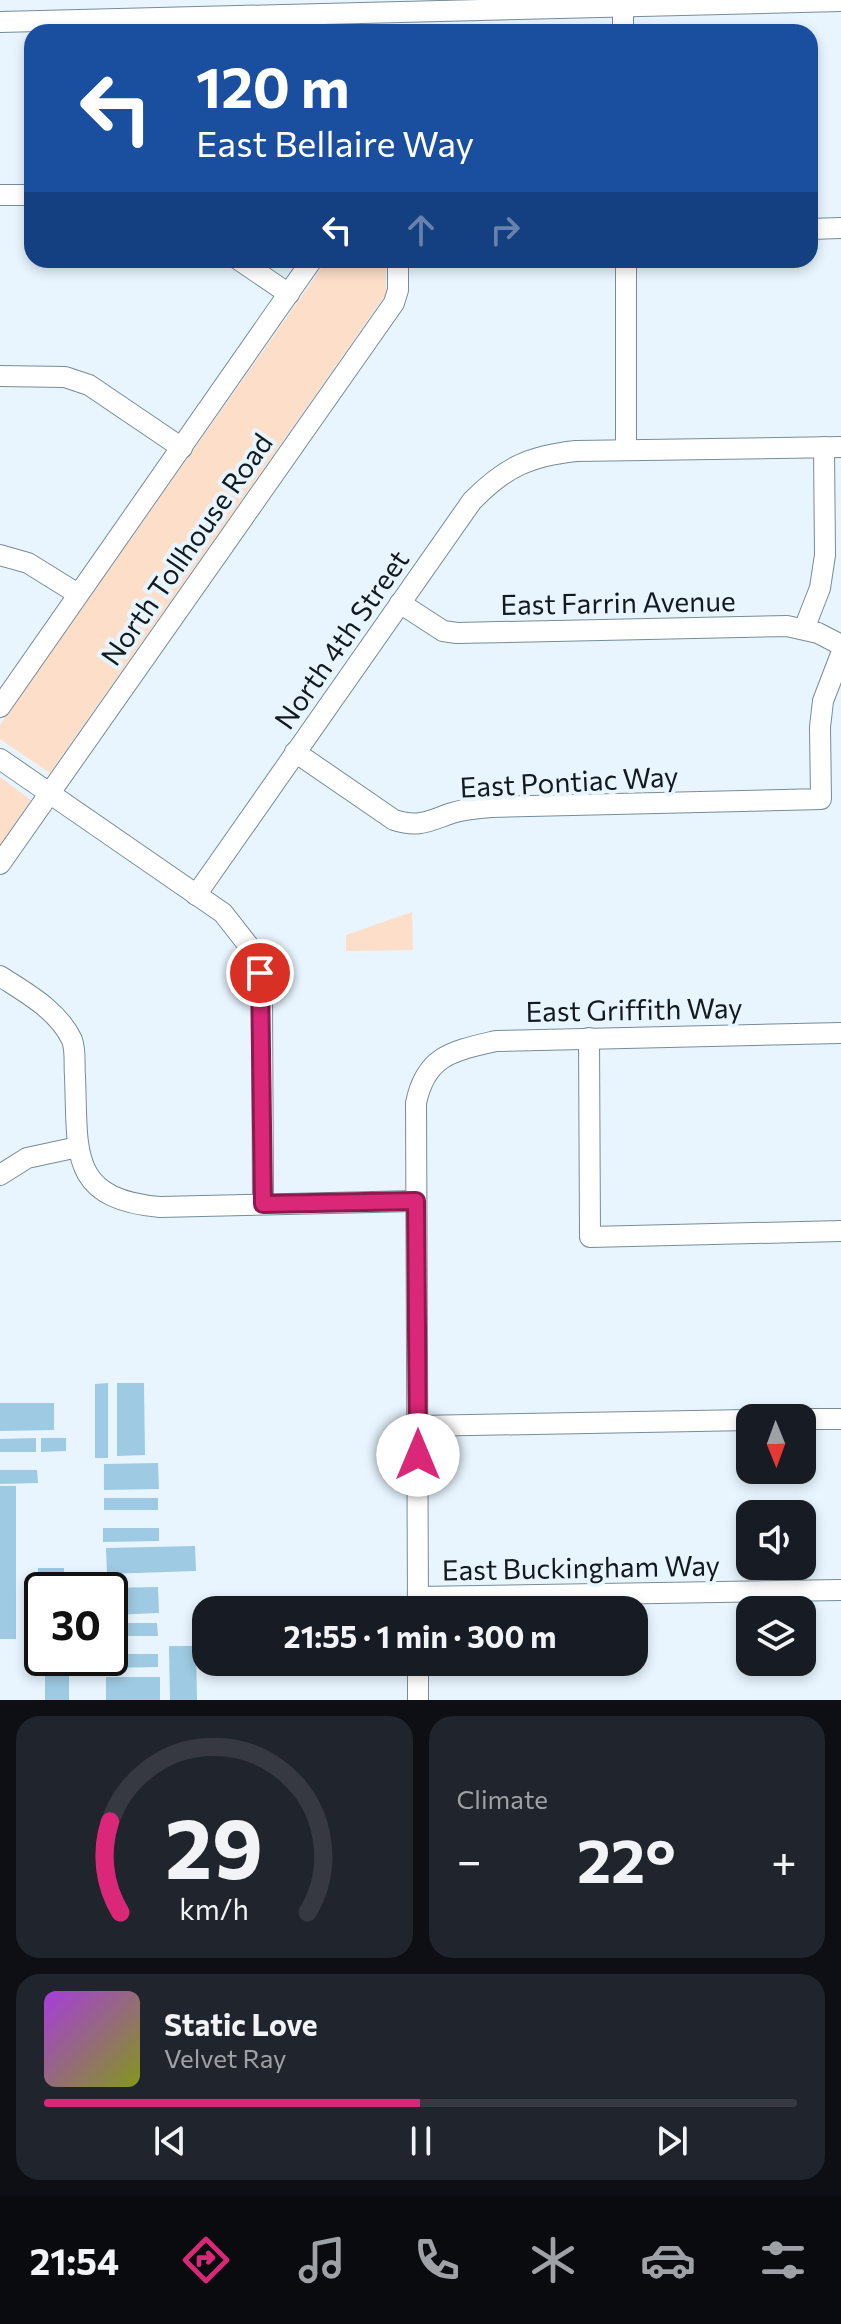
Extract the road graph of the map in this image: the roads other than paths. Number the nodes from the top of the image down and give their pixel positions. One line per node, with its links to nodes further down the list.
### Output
1 (841, 1): 2 (street)
2 (623, 5): 3 (street); 4 (street)
3 (0, 22)
4 (623, 24)
5 (0, 195): 6 (street)
6 (24, 195)
7 (841, 228): 8 (street)
8 (818, 229)
9 (251, 268): 13 (street)
10 (307, 268): 13 (street)
11 (398, 268): 27 (street, North Tollhouse Road)
12 (626, 268): 17 (street)
13 (289, 294): 16 (street)
14 (0, 376): 16 (street)
15 (833, 447): 17 (street, North 4th Street); 21 (street)
16 (182, 448): 19 (street)
17 (626, 450): 20 (street, North 4th Street)
18 (0, 555): 19 (street)
19 (78, 594): 24 (street)
20 (400, 603): 21 (street, East Farrin Avenue); 25 (street, North 4th Street)
21 (804, 629): 22 (street, East Farrin Avenue)
22 (841, 645)
23 (841, 654): 25 (street, East Pontiac Way)
24 (0, 707)
25 (295, 752): 29 (street, North 4th Street)
26 (0, 759): 27 (street)
27 (48, 793): 28 (street, North Tollhouse Road); 29 (street)
28 (0, 864)
29 (196, 895): 36 (street)
30 (0, 976): 33 (street)
31 (841, 1033): 32 (street, East Griffith Way)
32 (589, 1038): 35 (street, East Griffith Way); 37 (street)
33 (78, 1147): 34 (street); 36 (street)
34 (0, 1175)
35 (416, 1201): 36 (street); 41 (street)
36 (263, 1204)
37 (841, 1231)
38 (816, 1419): 39 (street)
39 (841, 1419)
40 (736, 1420): 41 (street)
41 (418, 1426): 43 (street)
42 (841, 1590): 44 (street, East Buckingham Way)
43 (418, 1596)
44 (648, 1596)
45 (418, 1676): 46 (street)
46 (418, 1700)

